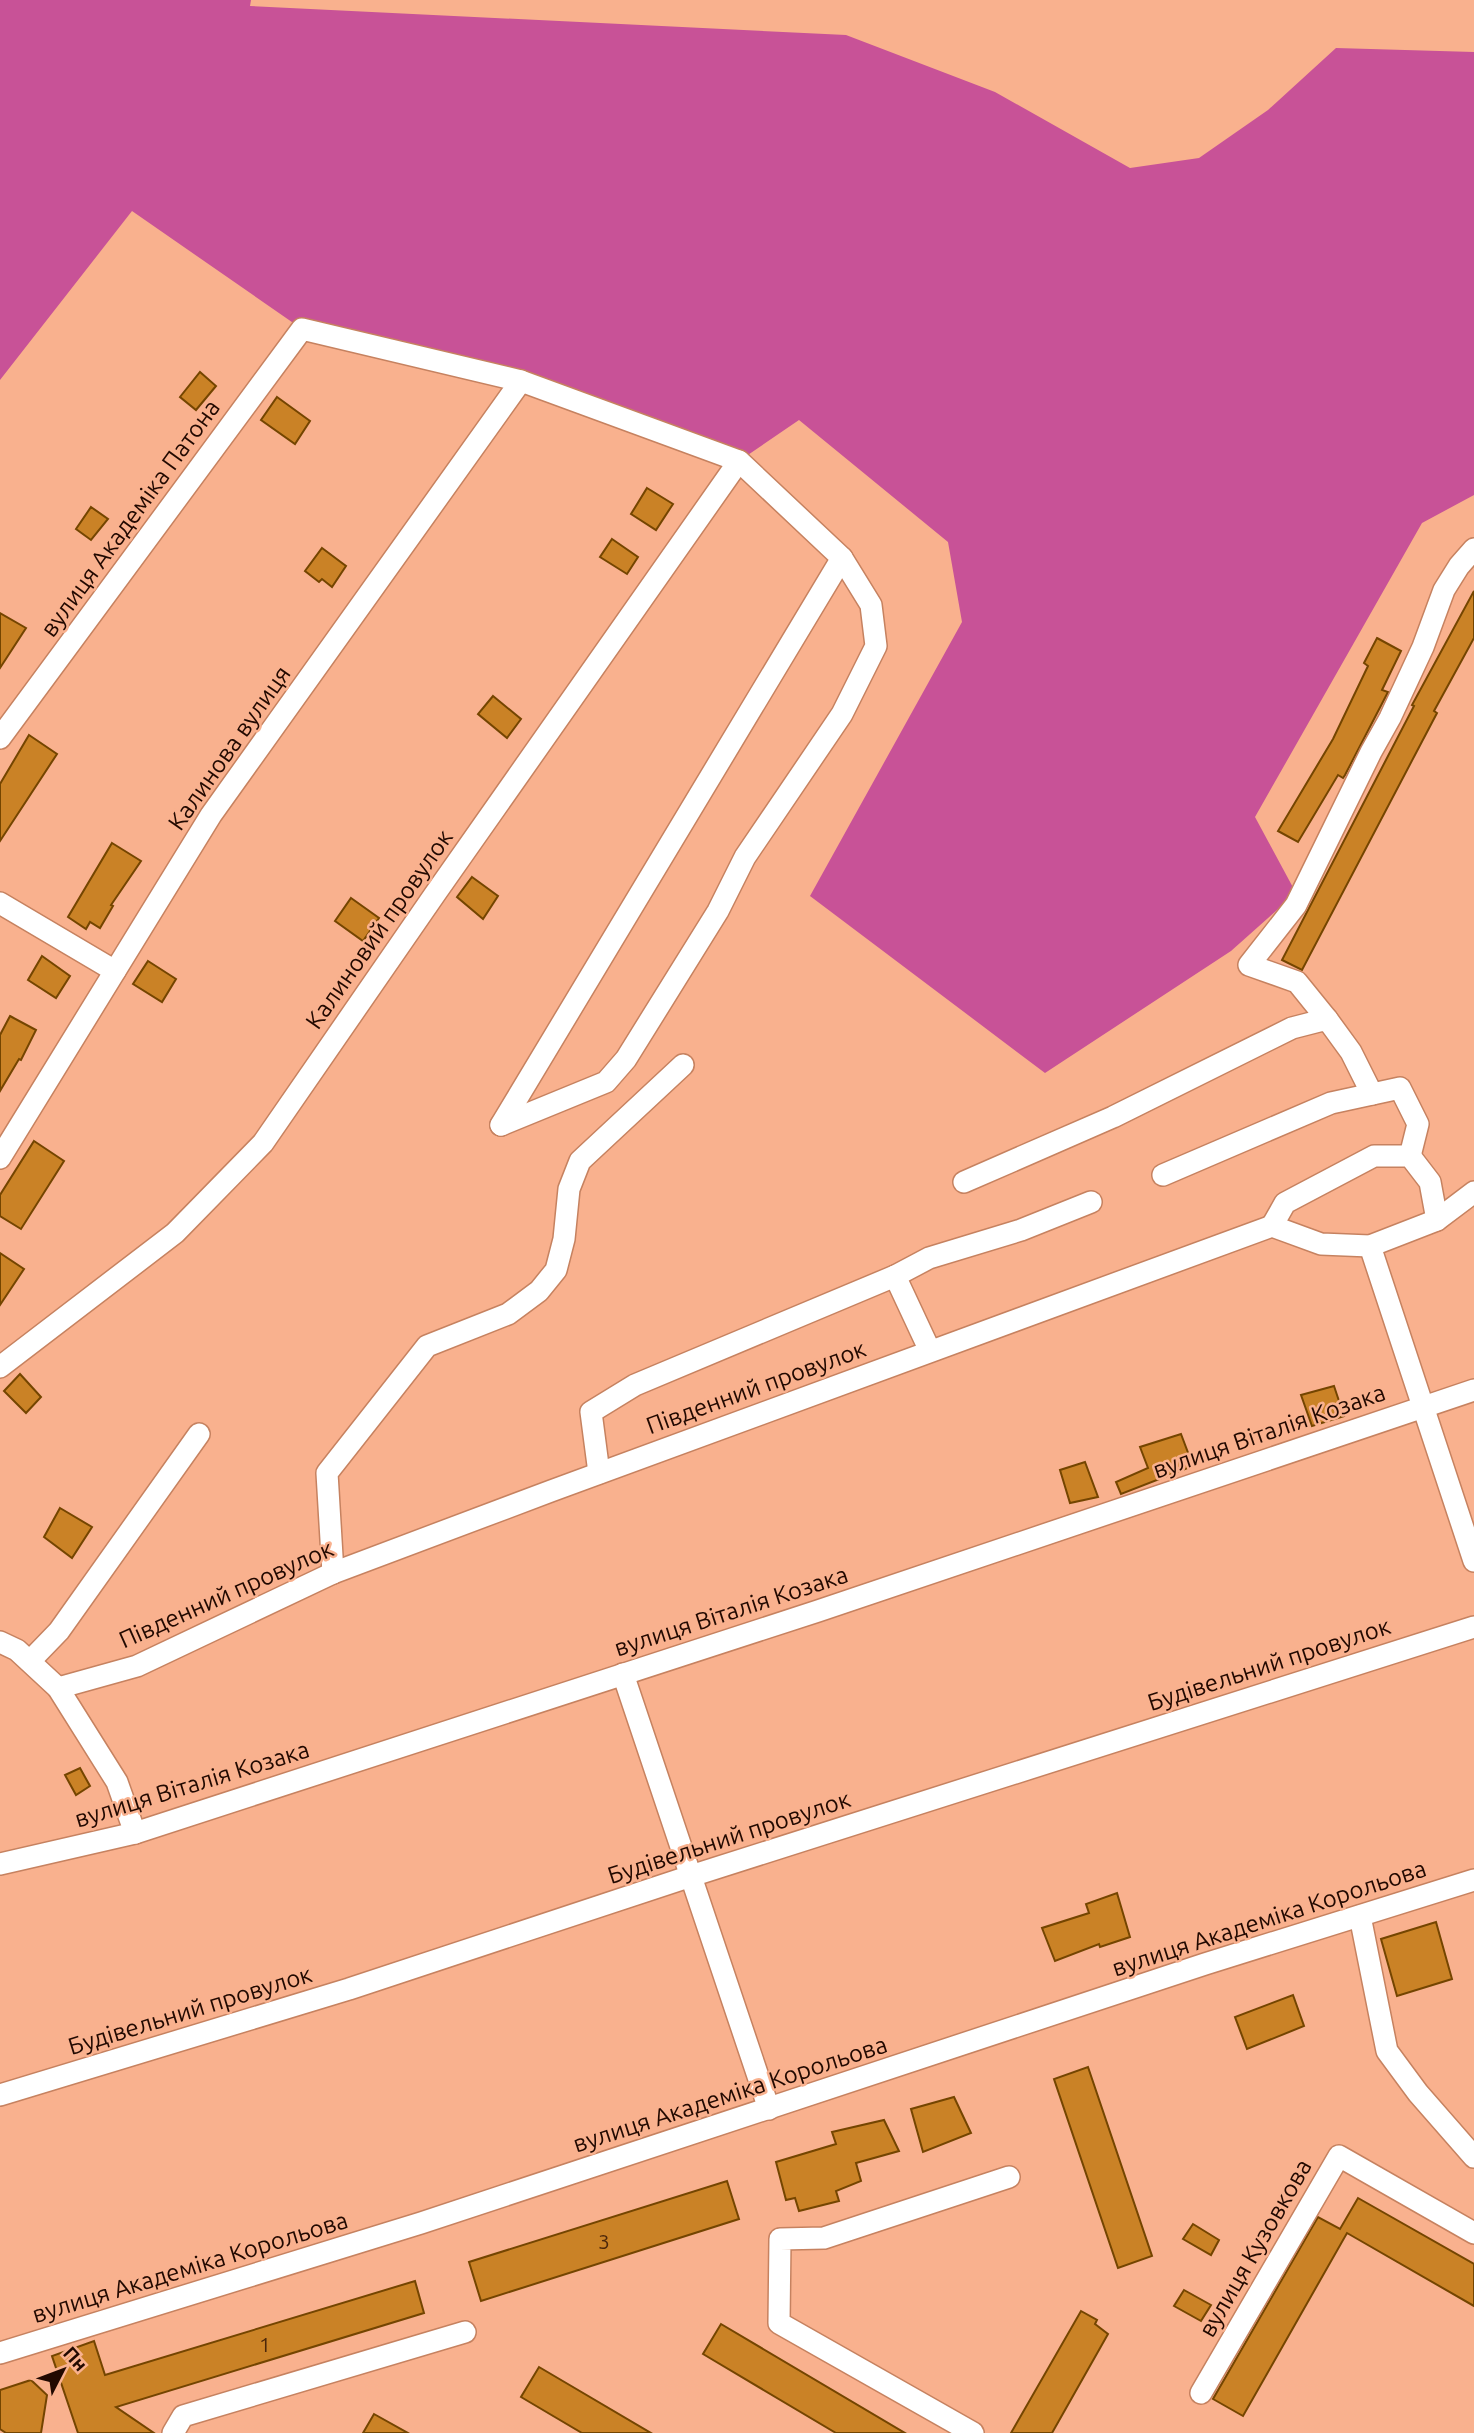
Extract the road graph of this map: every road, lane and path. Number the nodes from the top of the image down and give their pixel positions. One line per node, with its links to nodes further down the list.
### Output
1 (521, 381): 2 (street); 5 (street, вулиця Академіка Патона); 7 (street, Калинова вулиця)
2 (739, 461): 4 (street); 22 (street, Калиновий провулок)
3 (1474, 549): 8 (street)
4 (842, 558): 4 (street)
5 (0, 737)
6 (0, 903): 7 (street)
7 (115, 971): 12 (street, Калинова вулиця)
8 (1327, 1019): 10 (street); 14 (street)
9 (682, 1065): 28 (street)
10 (1372, 1094): 11 (street); 13 (street)
11 (1410, 1156): 17 (street); 18 (street)
12 (0, 1157)
13 (1163, 1175)
14 (964, 1182)
15 (1474, 1192): 17 (street)
16 (1091, 1202): 20 (street)
17 (1437, 1220): 19 (street)
18 (1272, 1226): 19 (street); 21 (street, Південний провулок)
19 (1370, 1246): 24 (street)
20 (895, 1276): 21 (street); 26 (street)
21 (930, 1351): 26 (street, Південний провулок)
22 (0, 1367)
23 (1474, 1390): 24 (street, вулиця Віталія Козака)
24 (1423, 1406): 27 (street); 32 (street, вулиця Віталія Козака)
25 (199, 1434): 31 (street)
26 (599, 1473): 28 (street, Південний провулок)
27 (1474, 1560)
28 (333, 1573): 33 (street, Південний провулок)
29 (1474, 1627): 36 (street, Будівельний провулок)
30 (0, 1642): 31 (street)
31 (30, 1661): 33 (street)
32 (623, 1674): 34 (street, вулиця Віталія Козака); 36 (street)
33 (58, 1688): 34 (street)
34 (135, 1833): 35 (street, вулиця Віталія Козака)
35 (0, 1864)
36 (691, 1876): 39 (street, Будівельний провулок); 40 (street)
37 (1474, 1880): 38 (street, вулиця Академіка Корольова)
38 (1360, 1916): 40 (street, вулиця Академіка Корольова); 41 (street)
39 (0, 2095)
40 (769, 2109): 45 (street, вулиця Академіка Корольова)
41 (1474, 2157)
42 (1009, 2176): 48 (street)
43 (1474, 2234): 46 (street, вулиця Кузовкова)
44 (465, 2332): 47 (street)
45 (0, 2353)
46 (1201, 2393)
47 (173, 2433)
48 (973, 2433)

